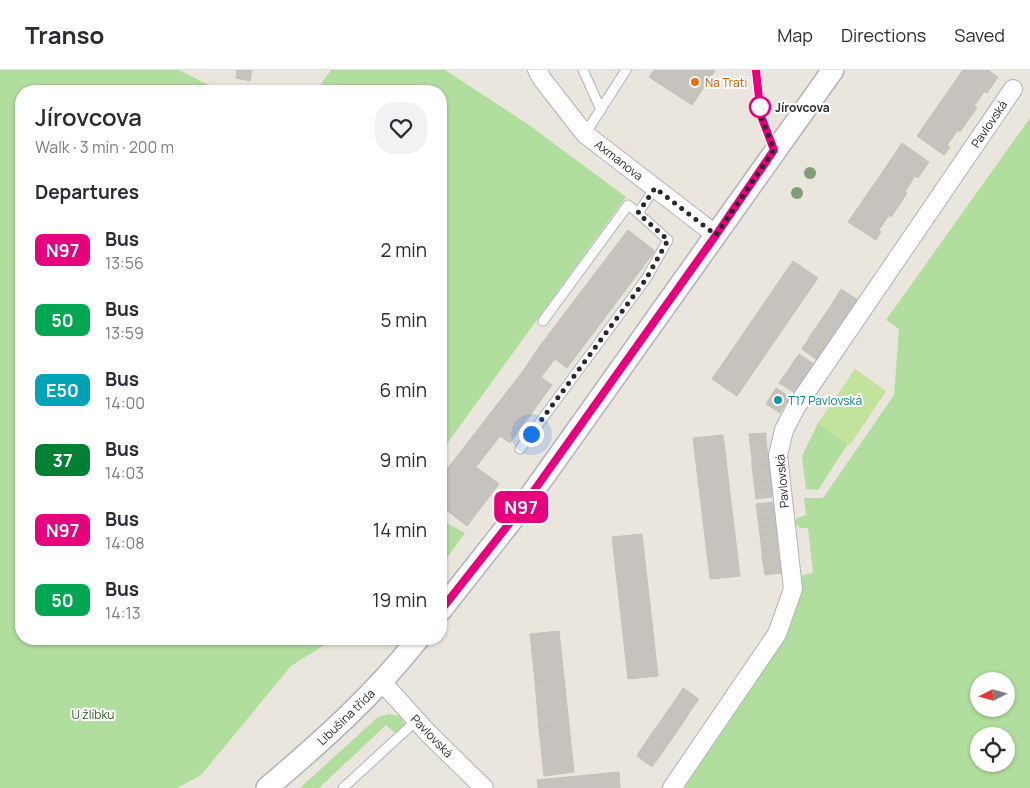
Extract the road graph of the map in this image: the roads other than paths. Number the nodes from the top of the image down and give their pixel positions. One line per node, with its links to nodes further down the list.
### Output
1 (537, 70): 8 (street, Axmanova)
2 (583, 70): 7 (lane)
3 (626, 70): 7 (lane)
4 (756, 70): 9 (lane)
5 (833, 70): 9 (street)
6 (1013, 89): 22 (street, Pavlovská)
7 (601, 110): 8 (lane)
8 (585, 134): 10 (street, Axmanova)
9 (774, 150): 12 (street)
10 (655, 188): 11 (lane); 12 (street, Axmanova)
11 (638, 213): 13 (lane); 14 (lane)
12 (716, 235): 15 (street)
13 (543, 321)
14 (520, 449)
15 (447, 602)
16 (413, 645): 17 (street, Libušina třída)
17 (382, 682): 18 (street, Pavlovská); 19 (street, Libušina třída)
18 (416, 720): 20 (lane); 21 (street, Pavlovská)
19 (267, 788)
20 (343, 788)
21 (484, 788)
22 (672, 788)

